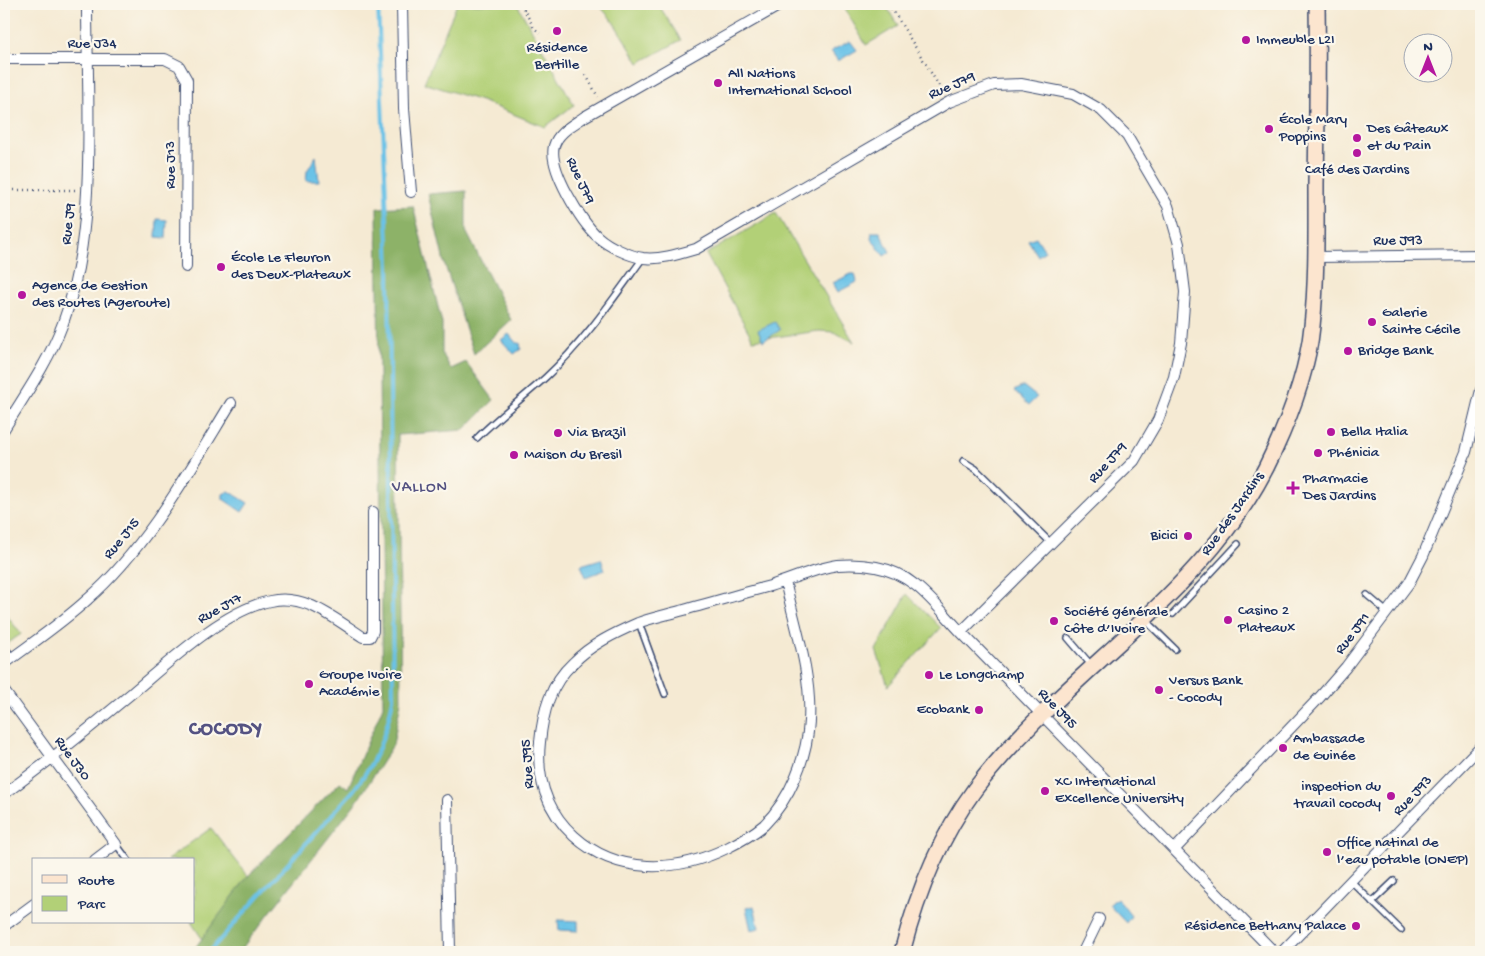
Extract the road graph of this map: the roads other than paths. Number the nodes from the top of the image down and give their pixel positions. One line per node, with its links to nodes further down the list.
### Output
1 (87, 4): 6 (street, Rue J9)
2 (402, 4): 8 (street)
3 (782, 4): 11 (street, Rue J79)
4 (1318, 4): 10 (main road, Rue des Jardins)
5 (4, 59): 6 (street, Rue J34)
6 (87, 59): 7 (street, Rue J34); 15 (street, Rue J9)
7 (179, 66): 12 (street, Rue J13)
8 (411, 192)
9 (1481, 255): 10 (street, Rue J93)
10 (1316, 257): 25 (main road, Rue des Jardins)
11 (643, 258): 16 (lane); 19 (street, Rue J79)
12 (186, 267)
13 (1481, 390): 23 (street, Rue J91)
14 (231, 403): 31 (street, Rue J15)
15 (4, 429)
16 (477, 438)
17 (963, 461): 19 (lane)
18 (374, 512): 37 (street, Rue J17)
19 (1050, 543): 27 (street, Rue J79)
20 (1238, 544): 24 (lane)
21 (785, 581): 26 (street, Rue J95); 26 (street, Rue J95); 27 (street, Rue J95)
22 (1367, 595): 23 (lane)
23 (1388, 612): 41 (street, Rue J91)
24 (1172, 614)
25 (1144, 619): 30 (lane); 32 (main road, Rue des Jardins)
26 (639, 623): 34 (lane)
27 (961, 632): 35 (street, Rue J95)
28 (1068, 638): 32 (lane)
29 (4, 646): 31 (lane)
30 (1175, 649)
31 (8, 661)
32 (1093, 668): 35 (main road, Rue des Jardins)
33 (4, 691): 37 (street, Rue J30)
34 (665, 694)
35 (1042, 715): 41 (street, Rue J95); 52 (main road, Rue des Jardins)
36 (1481, 746): 45 (street, Rue J93)
37 (53, 758): 38 (street, Rue J17); 40 (street, Rue J30)
38 (4, 794)
39 (447, 800): 51 (street)
40 (116, 844): 42 (street); 43 (lane)
41 (1174, 850): 54 (street, Rue J95)
42 (98, 858)
43 (126, 858)
44 (1394, 881): 46 (lane)
45 (1352, 882): 46 (lane); 55 (street, Rue J93)
46 (1372, 902): 50 (lane)
47 (32, 905): 49 (street)
48 (1099, 919): 53 (street)
49 (4, 926)
50 (1401, 930)
51 (450, 952)
52 (902, 952)
53 (1082, 952)
54 (1274, 952)
55 (1282, 952)

